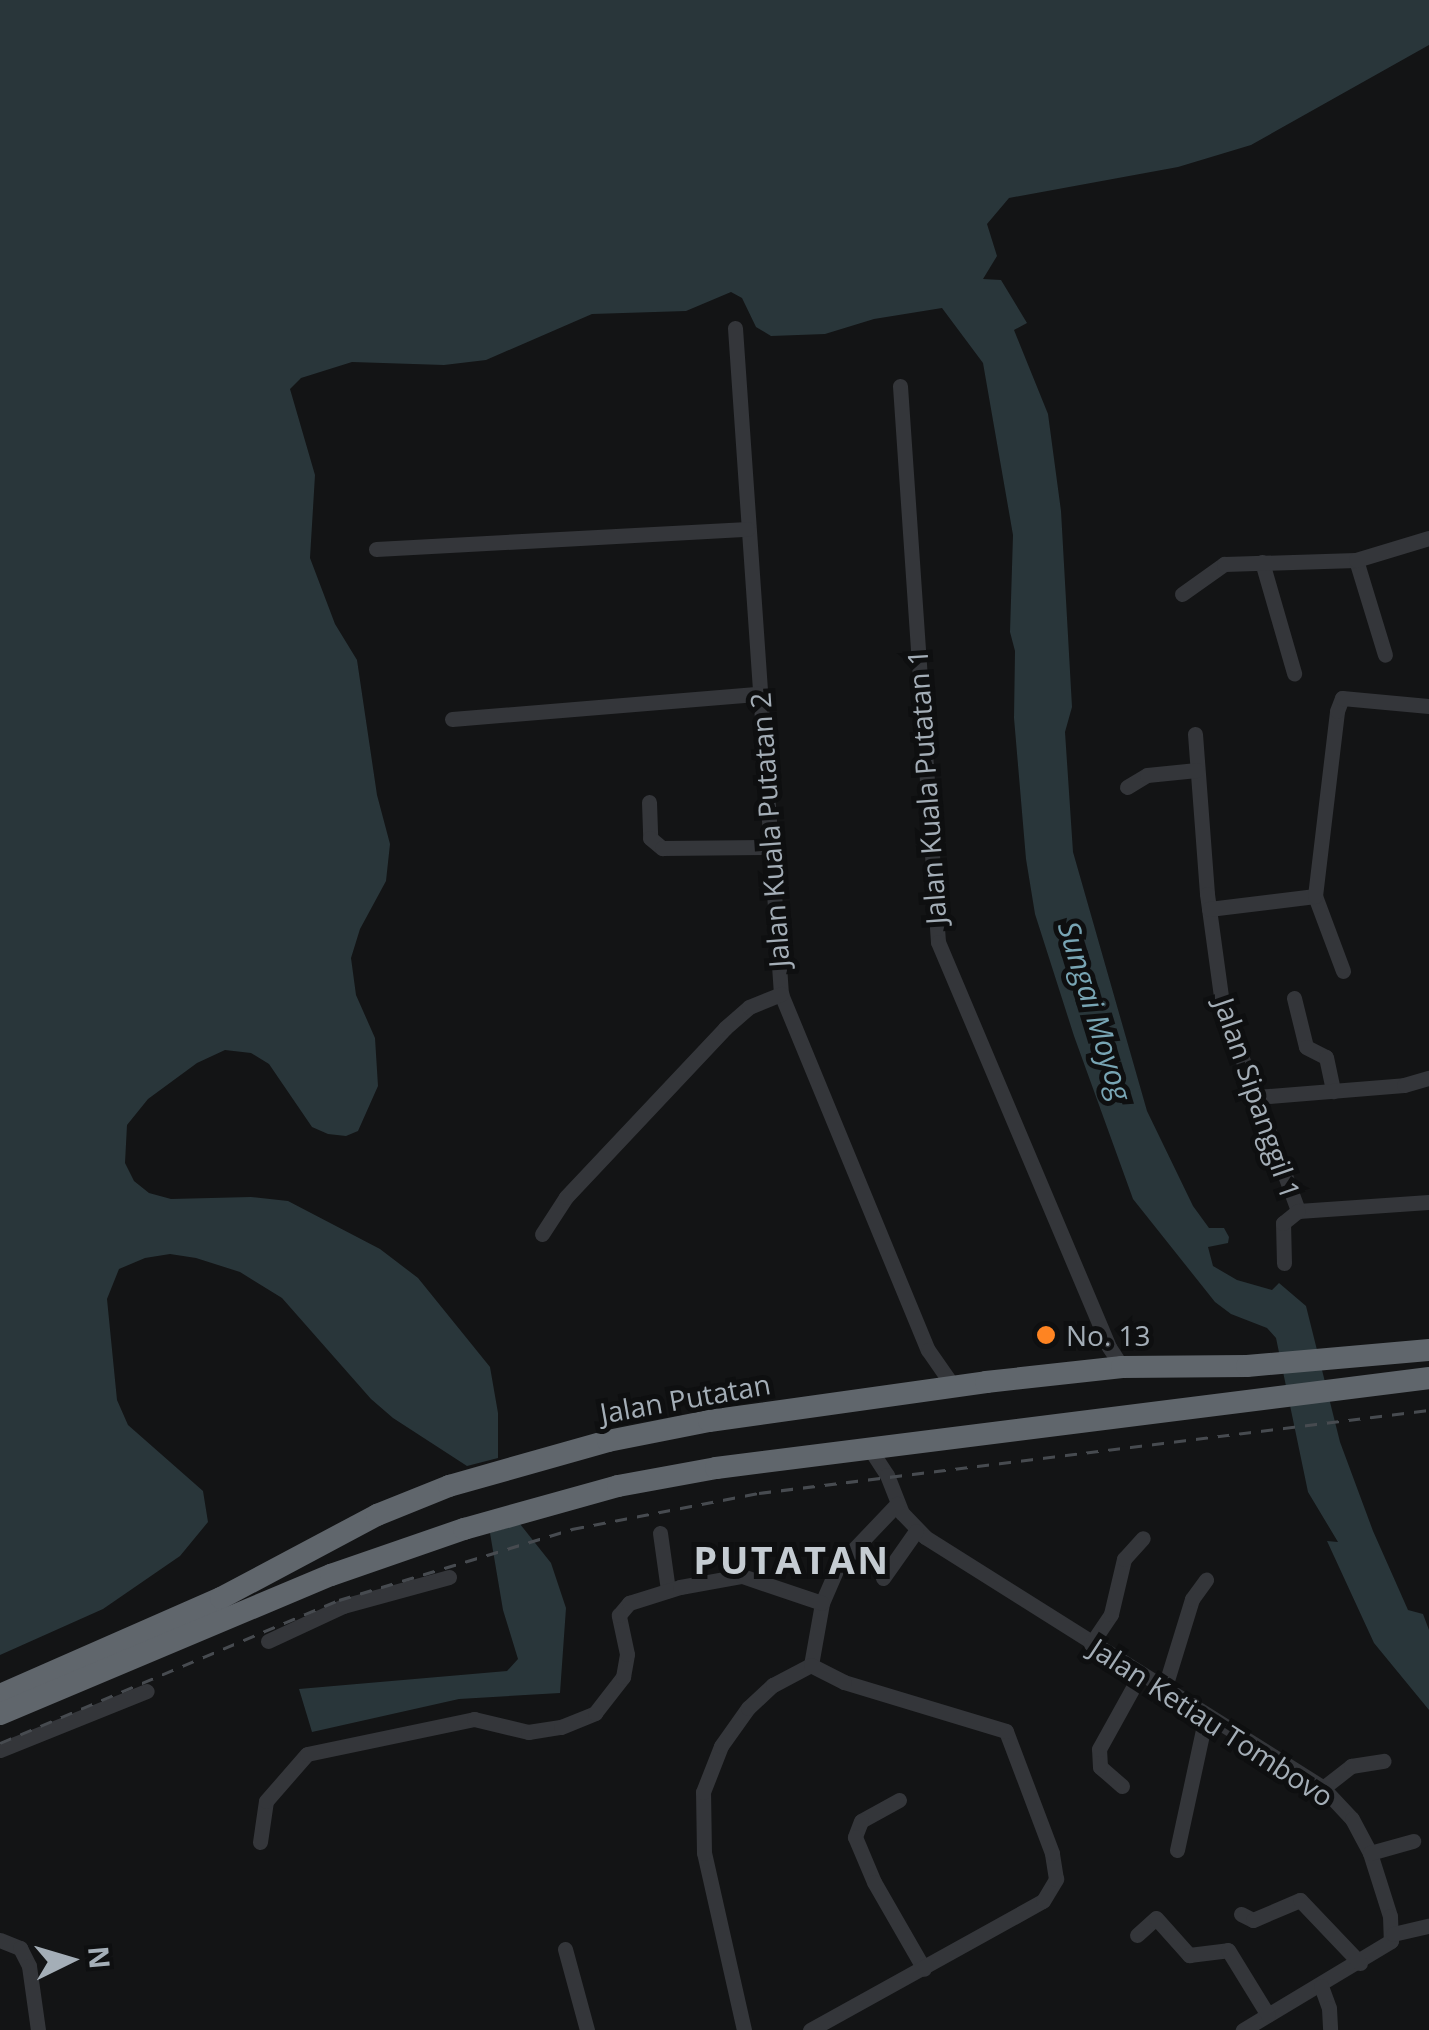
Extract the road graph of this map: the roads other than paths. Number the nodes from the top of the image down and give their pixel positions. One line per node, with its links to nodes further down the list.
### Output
1 (736, 328): 3 (street, Jalan Kuala Putatan 2)
2 (900, 386): 31 (street, Jalan Kuala Putatan 1)
3 (747, 529): 5 (street); 11 (street, Jalan Kuala Putatan 2)
4 (1429, 538): 6 (street)
5 (376, 549)
6 (1356, 560): 7 (street); 9 (street)
7 (1262, 562): 8 (street); 10 (street)
8 (1182, 594)
9 (1385, 655)
10 (1294, 673)
11 (760, 694): 13 (street); 18 (street, Jalan Kuala Putatan 2)
12 (1429, 706): 19 (street)
13 (452, 718)
14 (1195, 734): 15 (street, Jalan Sipanggil 1)
15 (1197, 770): 16 (street); 20 (street, Jalan Sipanggil 1)
16 (1126, 788)
17 (649, 802): 18 (street)
18 (771, 847): 22 (street, Jalan Kuala Putatan 2)
19 (1315, 896): 20 (street); 21 (street)
20 (1209, 909): 26 (street, Jalan Sipanggil 1)
21 (1343, 971)
22 (781, 994): 29 (street); 33 (street, Jalan Kuala Putatan 2)
23 (1294, 998): 25 (street)
24 (1429, 1078): 25 (street)
25 (1333, 1091): 26 (street)
26 (1256, 1097): 28 (street, Jalan Sipanggil 1)
27 (1429, 1202): 28 (street, Jalan Sipanggil 1)
28 (1298, 1211): 30 (street)
29 (542, 1234)
30 (1284, 1262)
31 (1104, 1334): 34 (street, Jalan Kuala Putatan 1); 35 (street)
32 (1429, 1350): 34 (highway, Jalan Putatan)
33 (930, 1355): 37 (street, Jalan Kuala Putatan 2); 38 (street)
34 (1122, 1367): 35 (highway, Jalan Putatan)
35 (1098, 1370): 37 (highway, Jalan Putatan)
36 (1429, 1378): 39 (highway)
37 (953, 1386): 38 (highway, Jalan Putatan)
38 (925, 1390): 52 (highway, Jalan Putatan)
39 (898, 1445): 40 (highway); 41 (street)
40 (870, 1449): 41 (street, Jalan Ketiau Tombovo); 53 (highway)
41 (887, 1475): 42 (street, Jalan Ketiau Tombovo)
42 (897, 1504): 43 (street, Jalan Ketiau Tombovo); 45 (street)
43 (912, 1526): 45 (street); 48 (street); 55 (street, Jalan Ketiau Tombovo)
44 (660, 1533): 50 (street)
45 (866, 1538): 51 (street)
46 (1142, 1538): 55 (street)
47 (449, 1577): 54 (street)
48 (883, 1578)
49 (1206, 1580): 58 (street)
50 (668, 1590): 51 (street); 69 (street)
51 (822, 1604): 56 (street)
52 (140, 1631): 53 (highway); 60 (highway, Jalan Putatan)
53 (166, 1641): 61 (highway)
54 (268, 1641)
55 (1091, 1644): 57 (street, Jalan Ketiau Tombovo)
56 (811, 1665): 79 (street); 84 (street)
57 (1140, 1675): 58 (street, Jalan Ketiau Tombovo); 65 (street)
58 (1164, 1690): 62 (street, Jalan Ketiau Tombovo)
59 (147, 1691): 63 (street)
60 (0, 1695)
61 (0, 1714)
62 (1206, 1716): 66 (street, Jalan Ketiau Tombovo); 70 (street)
63 (0, 1750)
64 (1384, 1761): 66 (street)
65 (1122, 1786)
66 (1323, 1788): 71 (street, Jalan Ketiau Tombovo)
67 (899, 1800): 79 (street)
68 (1414, 1840): 71 (street)
69 (260, 1842)
70 (1178, 1850)
71 (1370, 1853): 74 (street, Jalan Ketiau Tombovo)
72 (1241, 1914): 78 (street)
73 (1429, 1926): 74 (street)
74 (1393, 1934): 78 (street)
75 (1137, 1935): 81 (street)
76 (0, 1940): 82 (street)
77 (565, 1949): 83 (street)
78 (1360, 1963): 80 (street)
79 (924, 1969): 85 (street)
80 (1321, 1986): 81 (street); 87 (street)
81 (1268, 2016): 86 (street)
82 (38, 2030)
83 (587, 2030)
84 (744, 2030)
85 (810, 2030)
86 (1243, 2030)
87 (1330, 2030)

